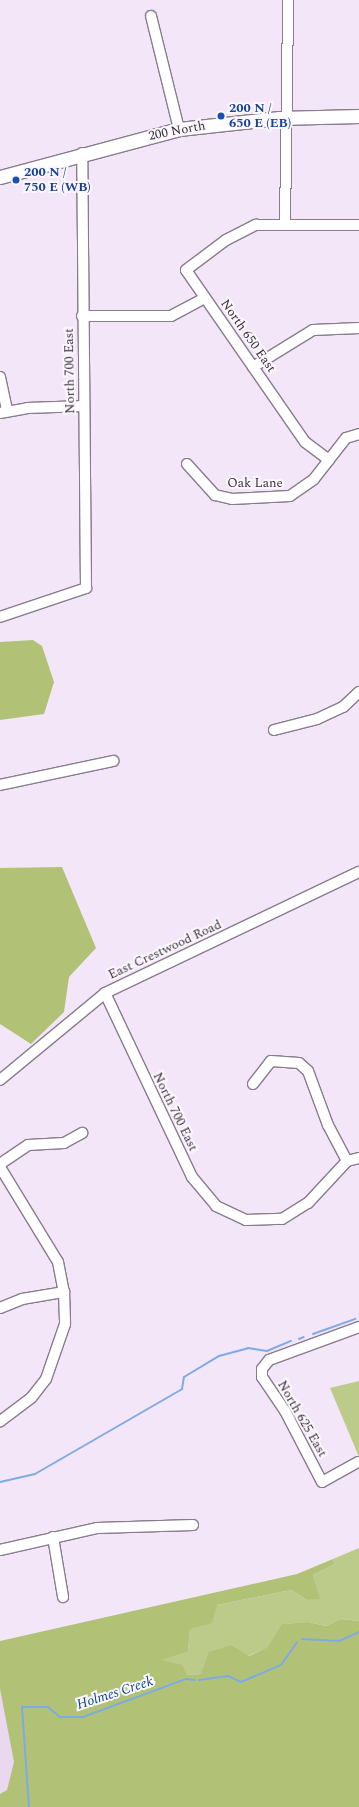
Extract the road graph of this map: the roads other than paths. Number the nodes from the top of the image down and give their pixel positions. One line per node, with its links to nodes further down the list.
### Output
1 (288, 0): 4 (street)
2 (151, 16): 5 (street)
3 (359, 116): 4 (main road, 200 North)
4 (288, 118): 5 (main road, 200 North); 8 (street)
5 (179, 129): 6 (main road, 200 North)
6 (82, 153): 7 (main road, 200 North); 11 (street, North 700 East)
7 (0, 177)
8 (286, 225): 9 (street); 10 (street)
9 (359, 225)
10 (205, 298): 11 (street, North 650 East); 13 (street, North 650 East)
11 (87, 316): 15 (street, North 700 East)
12 (359, 328): 13 (street)
13 (253, 366): 18 (street, North 650 East)
14 (0, 377): 16 (street)
15 (84, 406): 16 (street); 20 (street, North 700 East)
16 (3, 412)
17 (359, 434): 18 (street, Oak Lane)
18 (329, 460): 19 (street, Oak Lane)
19 (187, 464)
20 (0, 617)
21 (359, 692): 22 (street)
22 (274, 730)
23 (113, 761): 24 (street)
24 (0, 785)
25 (359, 872): 26 (street, East Crestwood Road)
26 (105, 993): 27 (street, East Crestwood Road); 31 (street, North 700 East)
27 (0, 1080)
28 (253, 1084): 31 (street)
29 (82, 1133): 32 (street)
30 (359, 1158): 31 (street)
31 (347, 1161)
32 (0, 1164)
33 (0, 1167): 34 (street)
34 (64, 1292): 35 (street); 37 (street)
35 (0, 1308)
36 (359, 1328): 38 (street, North 625 East)
37 (0, 1421)
38 (358, 1462)
39 (193, 1525): 40 (street)
40 (53, 1537): 41 (street); 42 (street)
41 (0, 1550)
42 (63, 1597)

